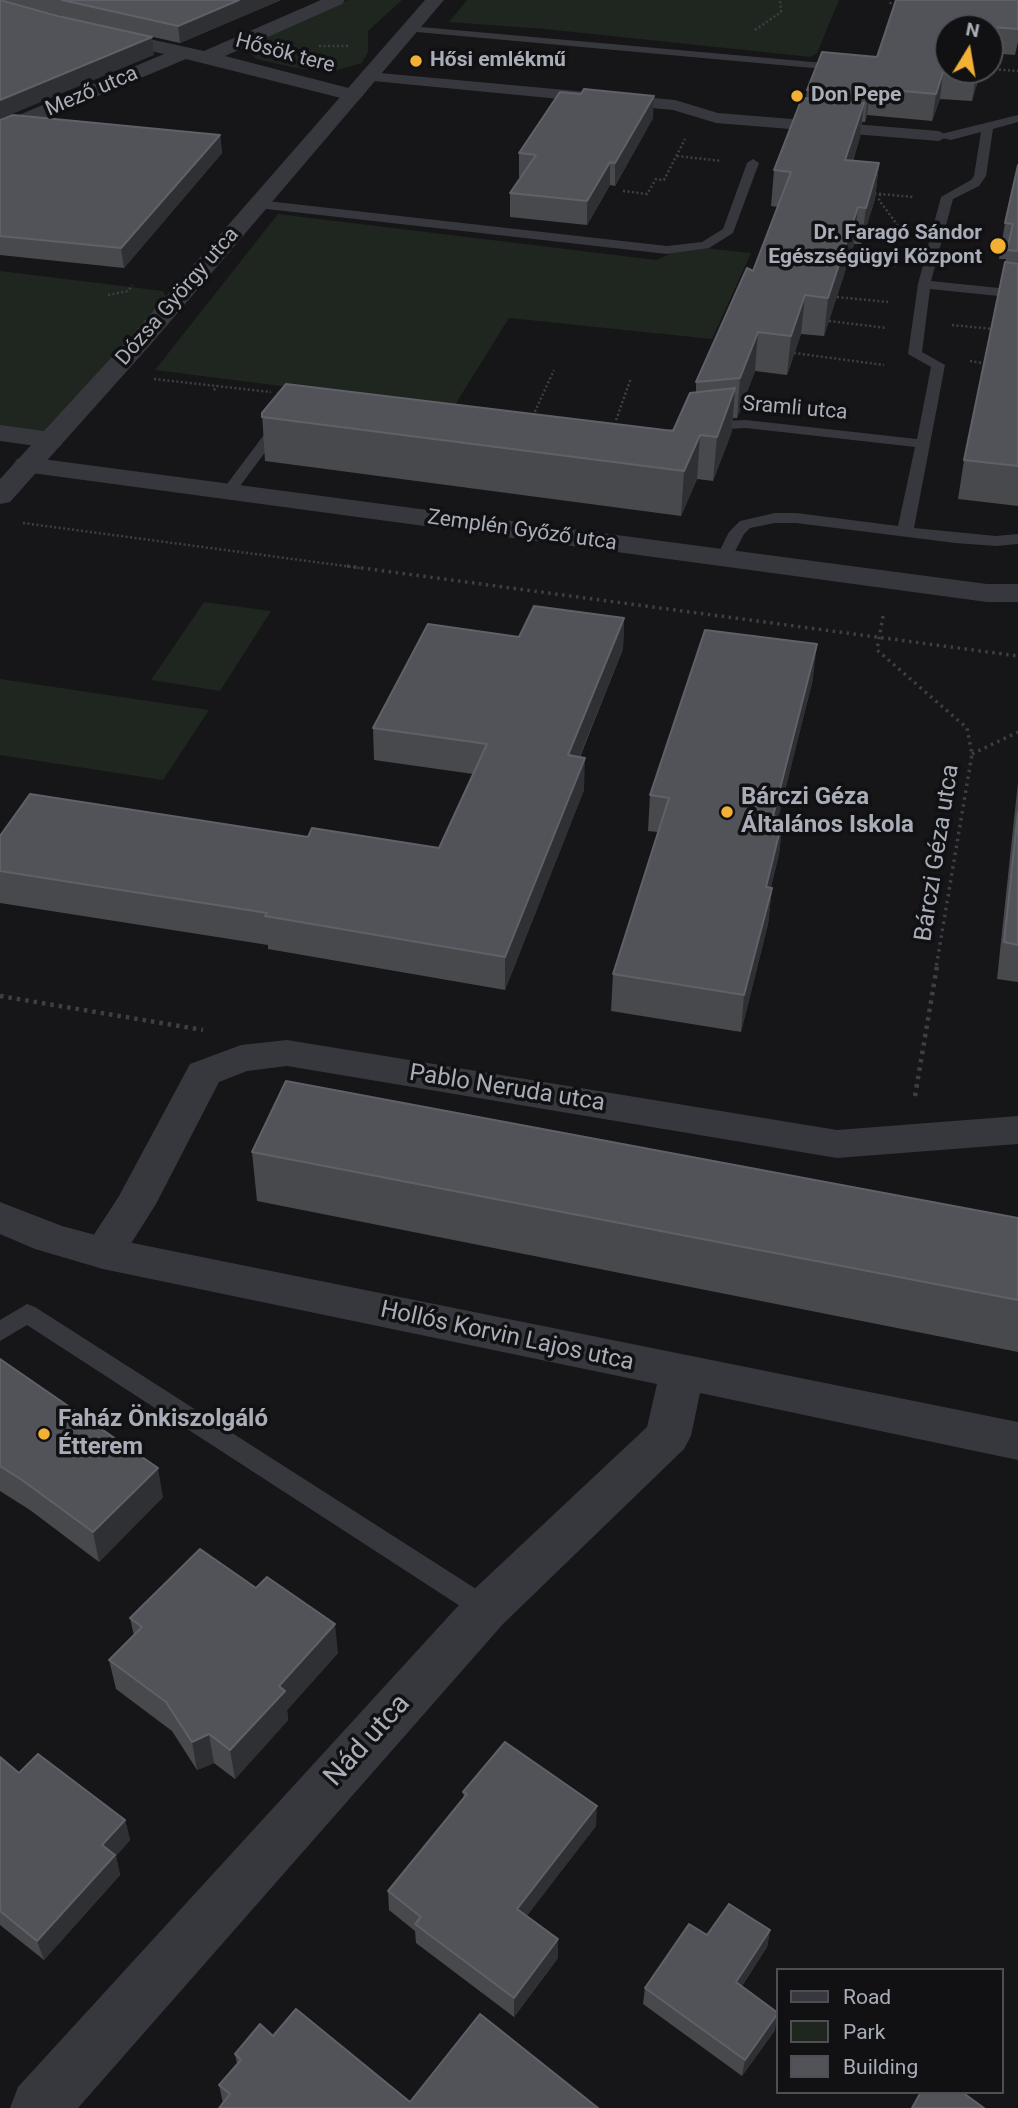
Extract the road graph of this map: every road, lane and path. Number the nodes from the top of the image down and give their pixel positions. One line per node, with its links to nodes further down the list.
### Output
1 (336, 0): 8 (street)
2 (435, 0): 6 (street, Dózsa György utca)
3 (892, 0): 4 (path)
4 (890, 4)
5 (0, 7): 7 (street, Hősök tere)
6 (410, 29): 9 (lane); 10 (street, Dózsa György utca)
7 (183, 53): 8 (street, Hősök tere); 15 (street, Mező utca)
8 (206, 57): 11 (street, Hősök tere)
9 (854, 57)
10 (369, 77): 11 (street, Dózsa György utca); 12 (street)
11 (353, 95): 22 (street, Dózsa György utca)
12 (703, 114): 16 (street); 17 (path)
13 (1018, 118): 14 (lane)
14 (988, 126): 16 (lane); 21 (lane)
15 (0, 131)
16 (939, 136)
17 (677, 156): 18 (path); 19 (path)
18 (753, 163): 22 (lane)
19 (623, 191)
20 (869, 193): 21 (path)
21 (946, 200): 24 (lane)
22 (258, 204): 43 (street, Dózsa György utca)
23 (833, 259): 24 (path)
24 (928, 269): 25 (lane)
25 (924, 284): 27 (lane); 30 (lane)
26 (132, 285): 28 (path)
27 (1018, 294)
28 (108, 295)
29 (837, 297): 30 (path)
30 (921, 306): 32 (lane)
31 (829, 321): 32 (path)
32 (918, 326): 33 (path); 36 (lane)
33 (993, 329)
34 (794, 354): 36 (path)
35 (554, 370): 40 (path)
36 (937, 371): 44 (lane)
37 (631, 378): 42 (path)
38 (152, 379): 39 (path)
39 (299, 398): 46 (lane)
40 (528, 426)
41 (0, 433): 43 (street)
42 (610, 436): 44 (lane, Sramli utca)
43 (51, 440): 45 (street, Dózsa György utca)
44 (923, 444): 49 (lane)
45 (27, 465): 46 (street, Zemplén Győző utca); 47 (street, Dózsa György utca)
46 (229, 491): 51 (street, Zemplén Győző utca)
47 (0, 496)
48 (23, 523): 54 (path)
49 (905, 532): 50 (lane); 51 (lane)
50 (1018, 539)
51 (724, 558): 52 (street, Zemplén Győző utca)
52 (889, 580): 53 (street, Zemplén Győző utca); 54 (path)
53 (1018, 593)
54 (880, 637): 55 (path); 57 (path, Bárczi Géza utca)
55 (1018, 656)
56 (1018, 732): 57 (path)
57 (972, 754): 61 (path, Bárczi Géza utca)
58 (0, 996): 59 (path)
59 (241, 1058): 61 (street, Pablo Neruda utca); 63 (street, Pablo Neruda utca)
60 (1018, 1130): 61 (street, Pablo Neruda utca)
61 (909, 1139)
62 (0, 1217): 63 (street, Hollós Korvin Lajos utca)
63 (103, 1253): 65 (street, Hollós Korvin Lajos utca)
64 (0, 1332): 67 (lane)
65 (682, 1373): 66 (street, Hollós Korvin Lajos utca); 67 (street, Nád utca)
66 (1018, 1441)
67 (485, 1609): 68 (street, Nád utca)
68 (39, 2108)

